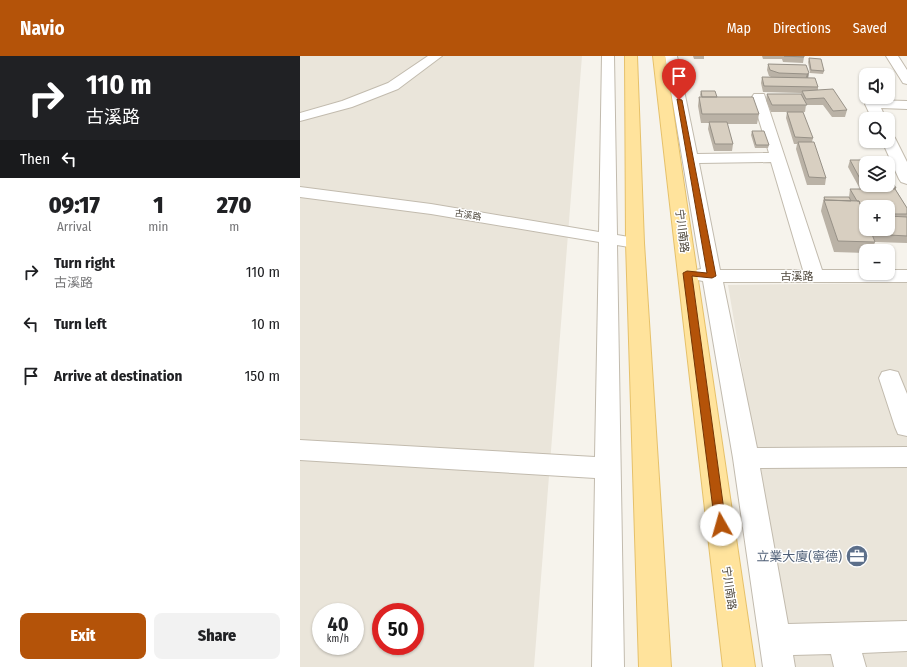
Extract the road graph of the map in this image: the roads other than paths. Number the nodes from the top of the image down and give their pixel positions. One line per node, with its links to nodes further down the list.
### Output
1 (436, 56): 11 (street)
2 (608, 56): 17 (street)
3 (631, 56): 18 (main road)
4 (659, 56): 19 (main road, 宁川南路)
5 (671, 56): 14 (street)
6 (892, 56): 7 (street)
7 (907, 80)
8 (759, 97): 13 (street)
9 (907, 105): 10 (street)
10 (876, 112)
11 (300, 118)
12 (893, 148): 15 (street)
13 (777, 156): 14 (street); 21 (street)
14 (690, 159): 20 (street)
15 (907, 179)
16 (300, 192): 17 (street, 古溪路)
17 (608, 238): 18 (street, 古溪路); 28 (street)
18 (635, 243): 33 (main road)
19 (687, 273): 20 (street, 古溪路); 34 (main road, 宁川南路)
20 (712, 276): 21 (street, 古溪路); 27 (street)
21 (814, 276): 22 (street, 古溪路)
22 (907, 276)
23 (890, 378): 24 (street)
24 (907, 427)
25 (300, 450): 28 (street)
26 (907, 457): 27 (street)
27 (746, 458): 31 (street)
28 (608, 468): 32 (street)
29 (907, 636): 30 (street)
30 (846, 652): 31 (street)
31 (777, 653)
32 (608, 667)
33 (655, 667)
34 (739, 667)

